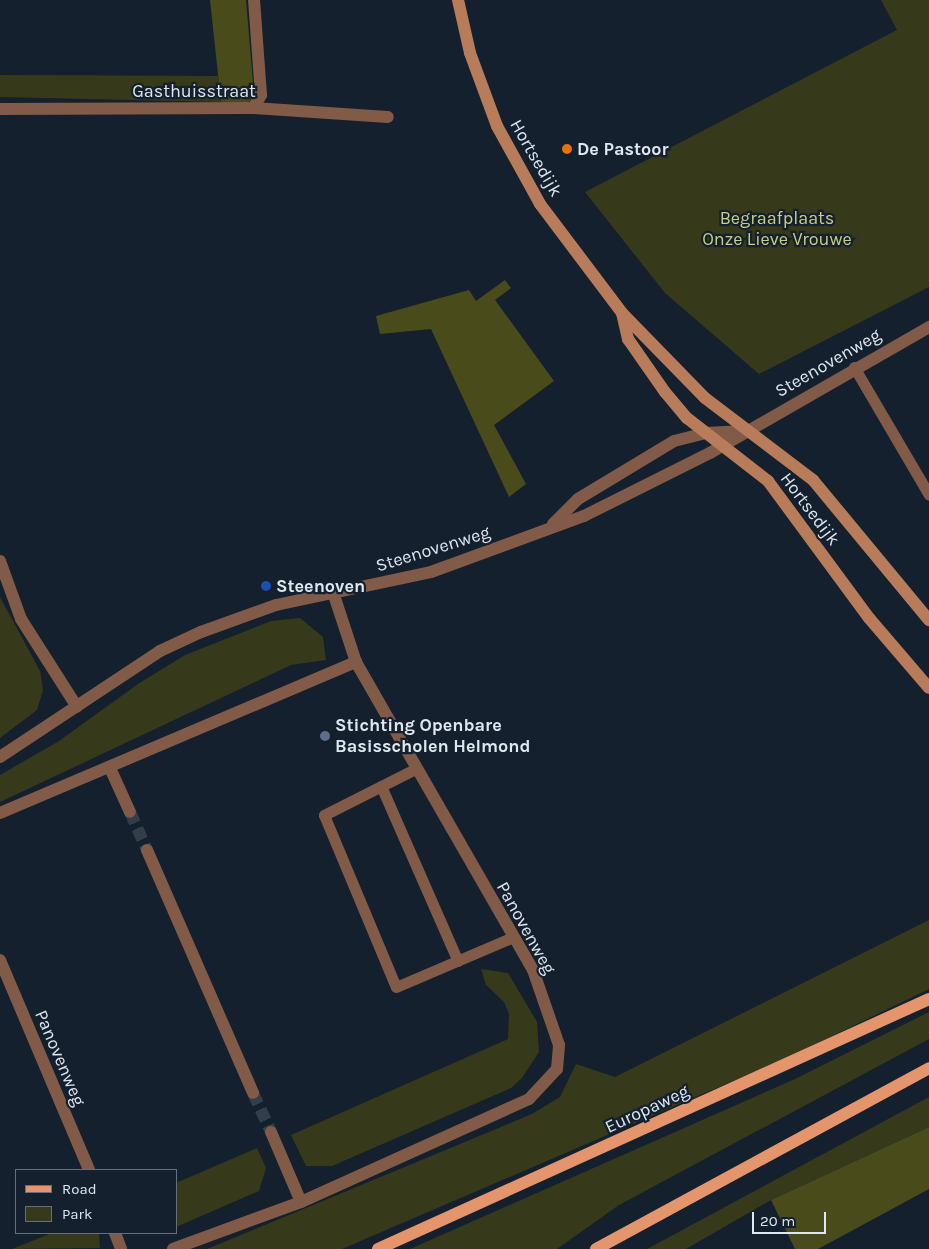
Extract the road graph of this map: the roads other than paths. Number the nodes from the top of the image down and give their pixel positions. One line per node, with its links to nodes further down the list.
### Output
1 (254, 0): 4 (street)
2 (458, 0): 6 (street, Hortsedijk)
3 (0, 108): 4 (street, Gasthuisstraat)
4 (253, 108): 5 (street, Gasthuisstraat)
5 (388, 117)
6 (622, 313): 9 (street, Hortsedijk); 10 (street, Hortsedijk)
7 (929, 326): 8 (street, Steenovenweg)
8 (854, 367): 9 (street, Steenovenweg); 12 (lane)
9 (746, 431): 10 (street, Steenovenweg); 11 (street, Steenovenweg); 16 (street, Hortsedijk)
10 (706, 433): 11 (street, Hortsedijk); 13 (street, Steenovenweg)
11 (722, 446): 13 (street, Steenovenweg); 18 (street, Hortsedijk)
12 (929, 496)
13 (552, 525): 15 (street, Steenovenweg)
14 (0, 561): 19 (street)
15 (334, 595): 17 (street, Panovenweg); 19 (street, Steenovenweg)
16 (929, 620)
17 (356, 662): 21 (street); 22 (street, Panovenweg)
18 (929, 688)
19 (77, 707): 20 (street, Steenovenweg)
20 (0, 757)
21 (110, 768): 24 (street); 25 (street)
22 (414, 769): 23 (lane); 27 (street, Panovenweg)
23 (381, 786): 29 (lane); 29 (lane)
24 (130, 812)
25 (0, 813)
26 (147, 850): 32 (street)
27 (513, 937): 29 (lane); 35 (street, Panovenweg)
28 (0, 960): 34 (street, Panovenweg)
29 (458, 961)
30 (929, 999): 39 (main road, Europaweg)
31 (929, 1068): 40 (main road)
32 (254, 1093)
33 (271, 1132): 35 (street)
34 (88, 1169)
35 (301, 1202): 38 (street, Panovenweg)
36 (115, 1234): 37 (street)
37 (121, 1249)
38 (173, 1249)
39 (378, 1249)
40 (596, 1249)

